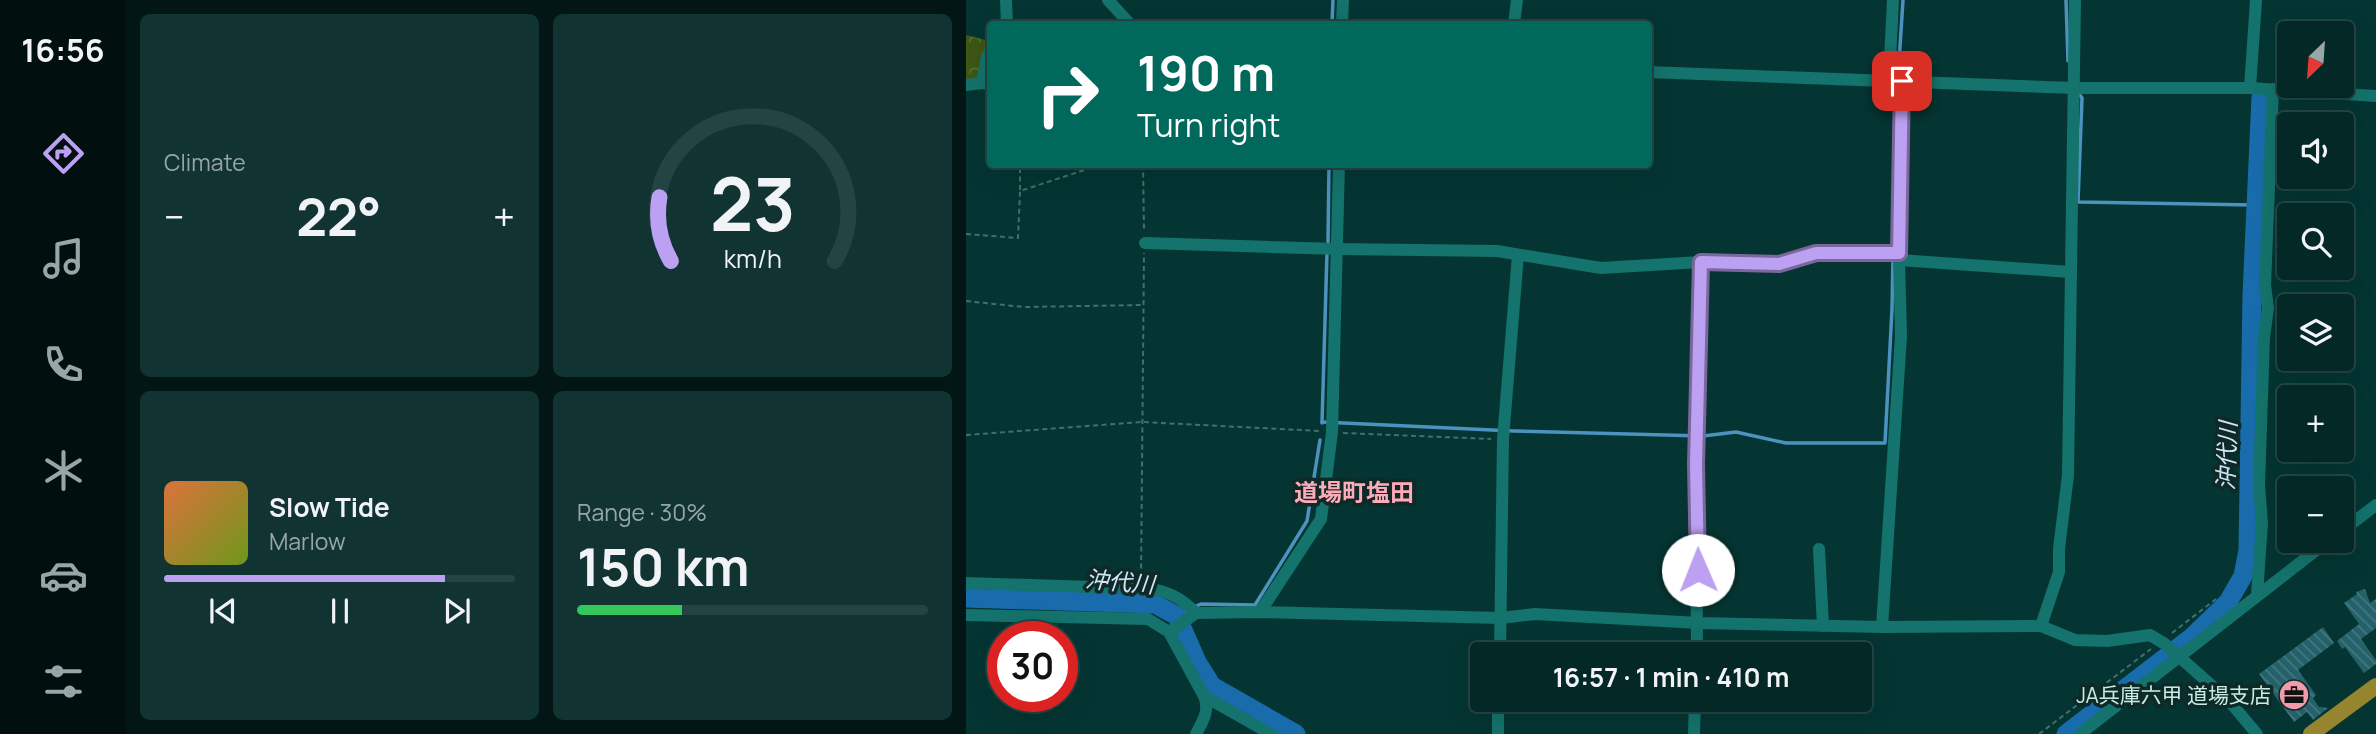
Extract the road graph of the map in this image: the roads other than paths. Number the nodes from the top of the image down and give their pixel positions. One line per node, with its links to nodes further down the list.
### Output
1 (1006, 0): 8 (street)
2 (1108, 0): 9 (street)
3 (1343, 0): 10 (street)
4 (1517, 0): 11 (street)
5 (1893, 0): 14 (street)
6 (2075, 0): 17 (street)
7 (2256, 0): 18 (street)
8 (1007, 21)
9 (1127, 21)
10 (1342, 21)
11 (1514, 21)
12 (987, 56): 15 (street)
13 (1652, 72): 14 (street)
14 (1896, 81): 17 (street); 25 (street)
15 (986, 83): 16 (street)
16 (966, 85)
17 (2075, 88): 18 (street); 27 (street)
18 (2252, 88): 19 (street)
19 (2270, 89): 20 (street); 33 (street)
20 (2376, 96)
21 (1339, 168): 23 (street)
22 (1145, 243): 23 (street)
23 (1338, 249): 24 (street); 34 (street)
24 (1518, 255): 26 (street); 37 (street)
25 (1899, 257): 26 (street); 27 (street); 41 (street)
26 (1701, 262): 38 (street)
27 (2070, 272): 40 (street)
28 (2376, 505): 29 (street)
29 (2354, 522)
30 (1819, 549): 39 (street)
31 (2312, 553): 33 (street)
32 (966, 583): 35 (street)
33 (2257, 595): 45 (street)
34 (1261, 611): 35 (street); 37 (street)
35 (1196, 613): 42 (street)
36 (966, 615): 42 (street)
37 (1501, 618): 38 (street); 43 (street)
38 (1699, 623): 39 (street); 44 (street)
39 (1823, 626): 41 (street)
40 (2041, 626): 41 (street); 45 (street)
41 (1882, 627)
42 (1169, 632): 47 (street)
43 (1500, 642)
44 (1698, 642)
45 (2177, 657): 54 (street); 55 (street)
46 (2376, 686): 56 (main road)
47 (1204, 695): 50 (street); 51 (street)
48 (1499, 712): 52 (street)
49 (1694, 712): 53 (street)
50 (1196, 734)
51 (1271, 734)
52 (1498, 734)
53 (1693, 734)
54 (2080, 734)
55 (2257, 734)
56 (2311, 734)

